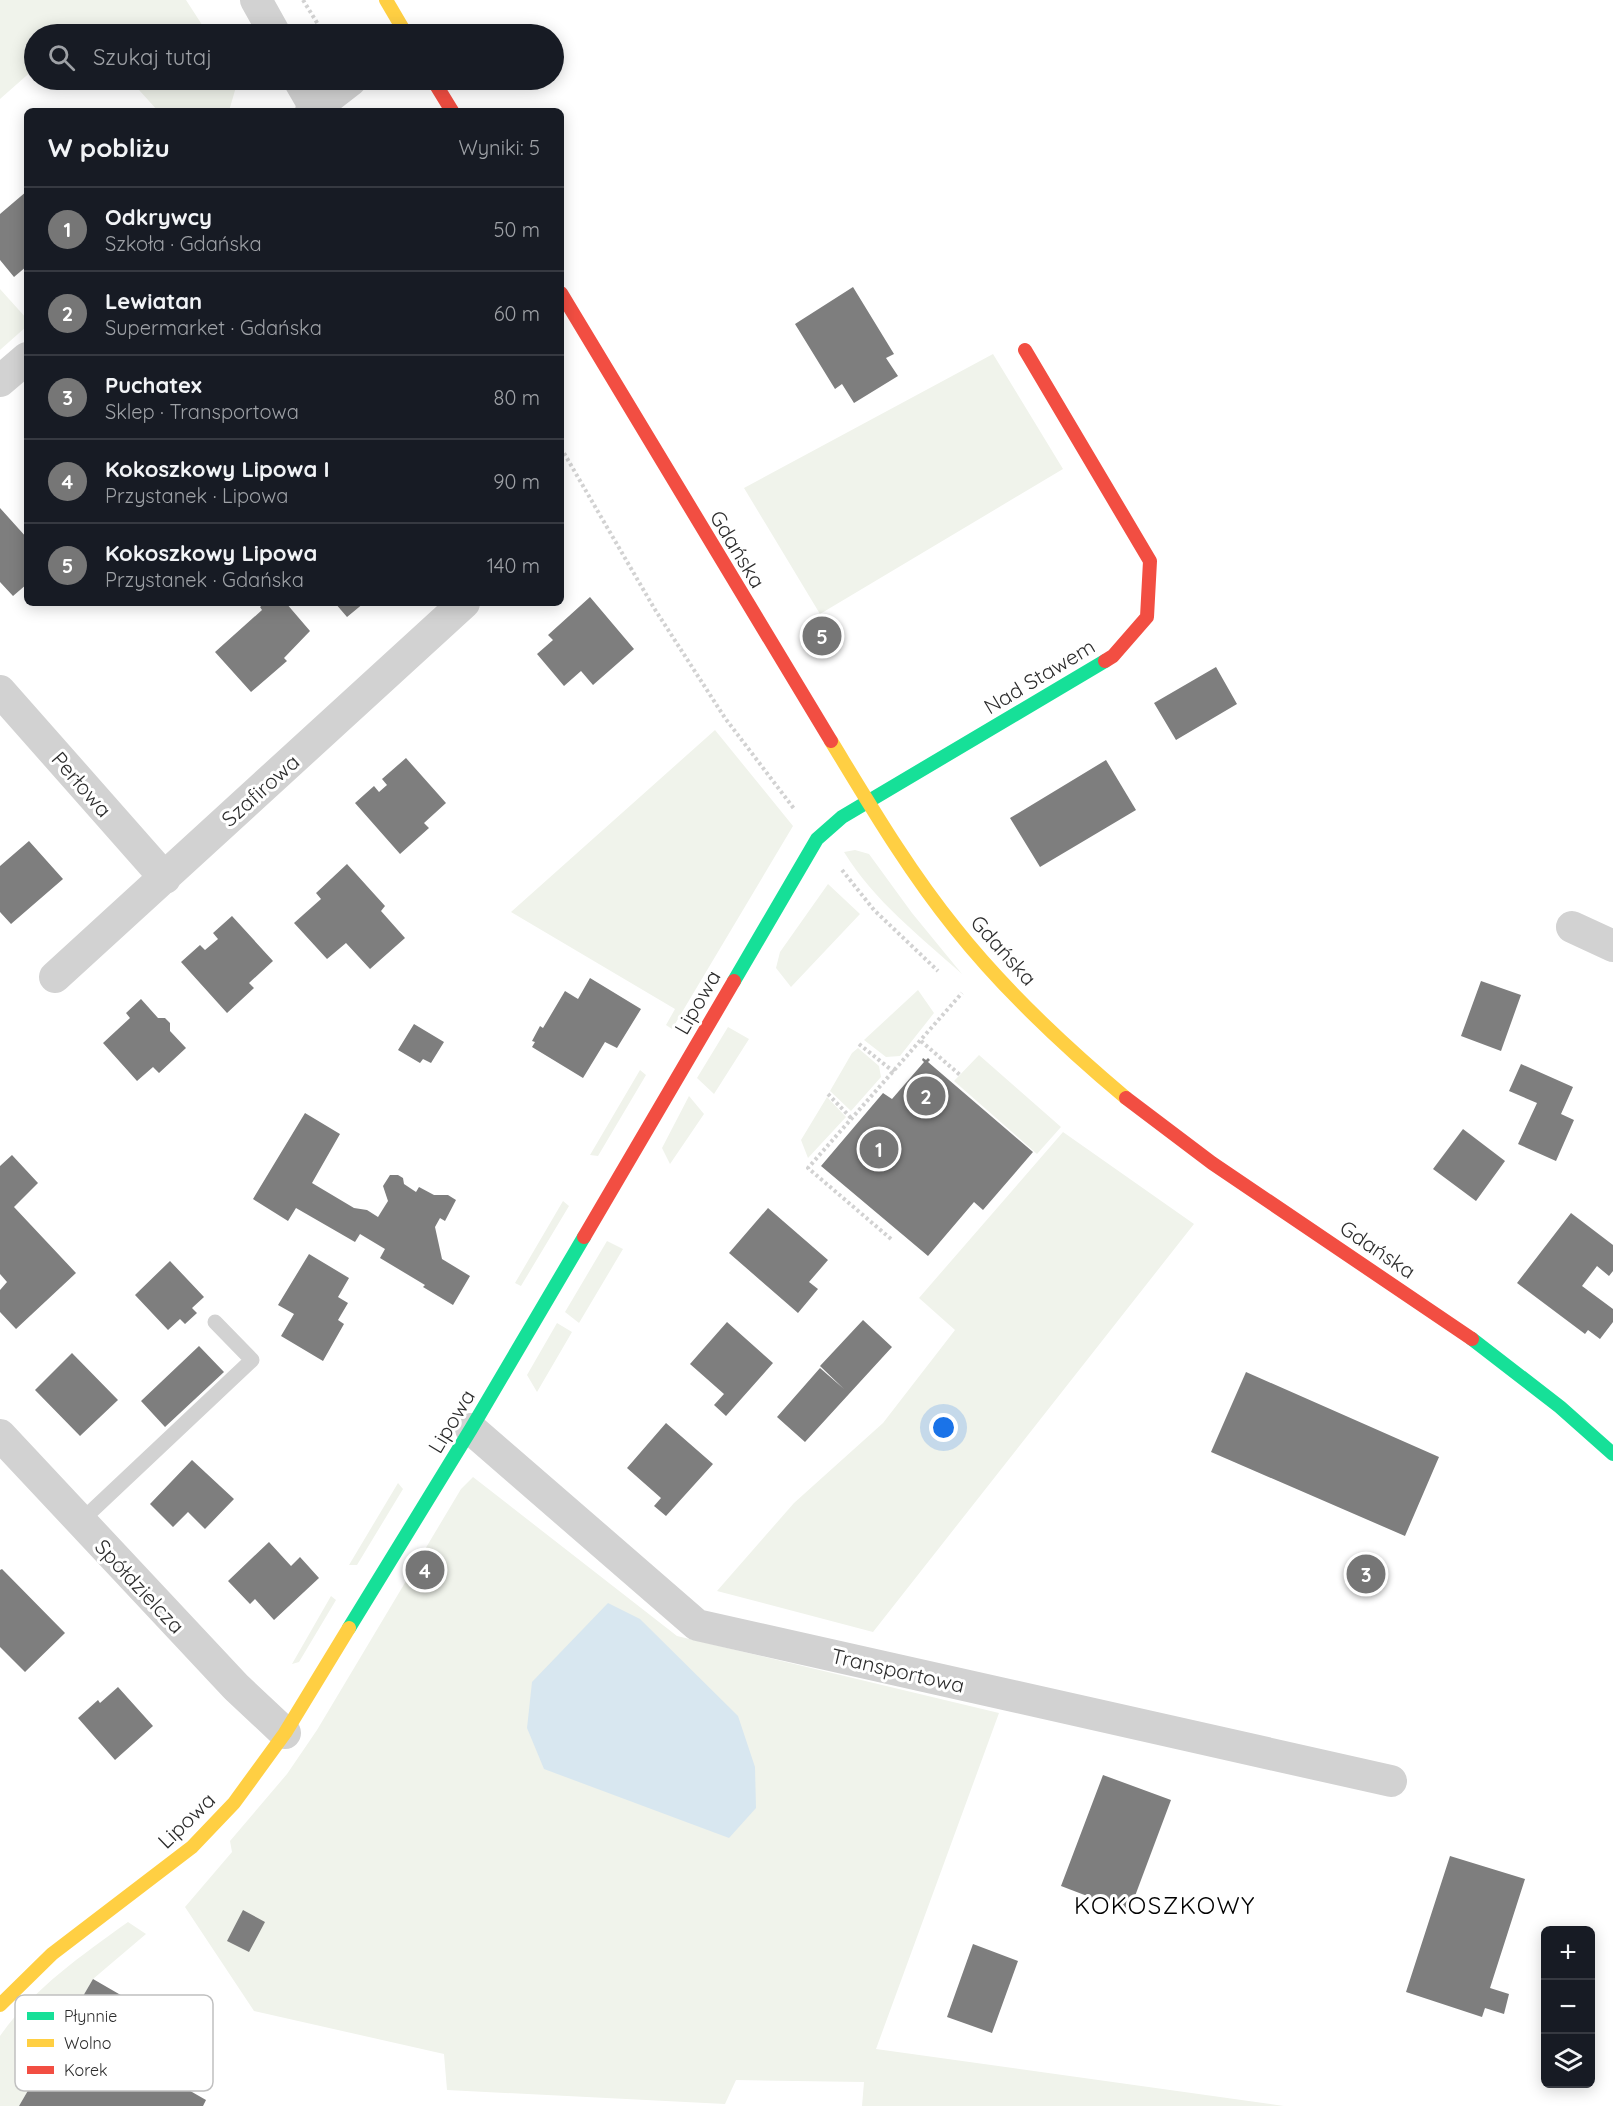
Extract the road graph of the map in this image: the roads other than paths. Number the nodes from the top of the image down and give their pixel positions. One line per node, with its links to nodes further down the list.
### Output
1 (256, 0): 3 (street)
2 (386, 0): 4 (street)
3 (269, 24)
4 (400, 24)
5 (304, 90): 8 (street)
6 (339, 90): 9 (street)
7 (439, 90): 10 (street)
8 (313, 108)
9 (316, 108)
10 (450, 108)
11 (564, 298): 17 (street, Gdańska)
12 (1025, 350): 17 (street, Nad Stawem)
13 (24, 361): 14 (street)
14 (0, 381)
15 (461, 606): 18 (street, Szafirowa)
16 (0, 691): 18 (street, Perłowa)
17 (868, 802): 23 (street, Lipowa); 25 (street, Gdańska)
18 (165, 878): 21 (street, Szafirowa)
19 (1572, 927): 20 (street)
20 (1613, 946)
21 (55, 976)
22 (215, 1322): 26 (lane)
23 (471, 1429): 27 (street, Lipowa); 28 (street, Transportowa)
24 (0, 1435): 26 (street, Spółdzielcza)
25 (1613, 1454)
26 (80, 1522): 27 (street, Spółdzielcza)
27 (285, 1732): 29 (street, Lipowa)
28 (1391, 1781)
29 (0, 2005)

